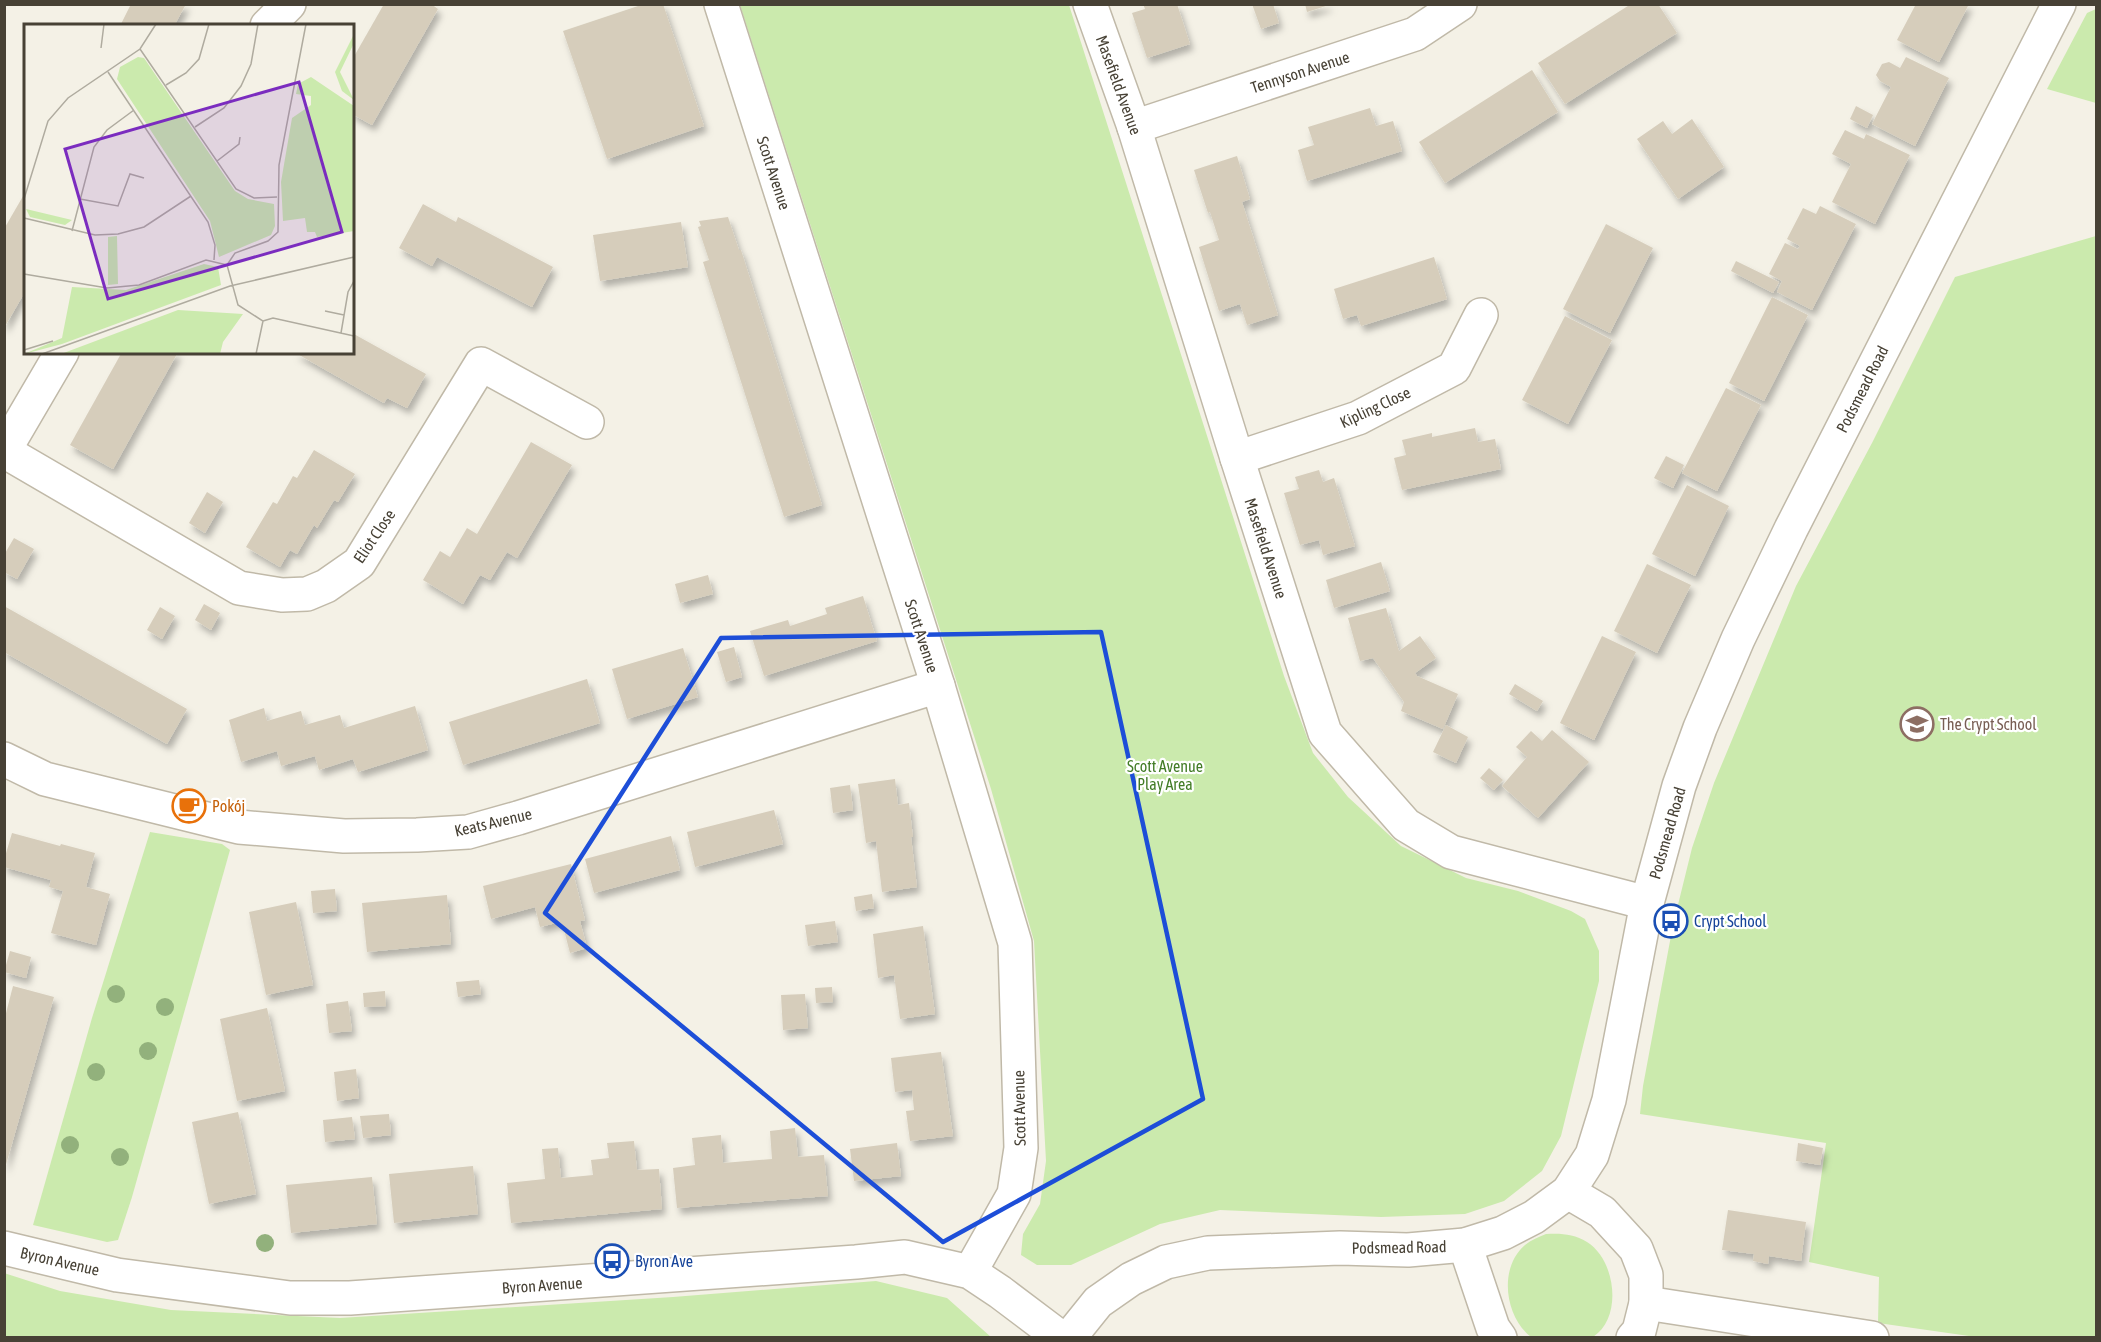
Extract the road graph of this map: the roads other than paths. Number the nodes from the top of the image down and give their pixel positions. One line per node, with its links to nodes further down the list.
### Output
1 (289, 4): 6 (street)
2 (721, 4): 13 (street, Scott Avenue)
3 (1090, 4): 7 (street, Masefield Avenue)
4 (1460, 4): 7 (street, Tennyson Avenue)
5 (2059, 4): 15 (street, Podsmead Road)
6 (269, 24)
7 (1134, 126): 12 (street, Masefield Avenue)
8 (1480, 315): 12 (street, Kipling Close)
9 (61, 354): 11 (street)
10 (587, 422): 11 (street, Eliot Close)
11 (4, 451)
12 (1237, 458): 15 (street, Masefield Avenue)
13 (938, 686): 14 (street, Keats Avenue); 19 (street, Scott Avenue)
14 (4, 759)
15 (1647, 903): 16 (street, Podsmead Road)
16 (1568, 1192): 17 (street, Podsmead Road); 20 (street)
17 (1465, 1245): 22 (street, Podsmead Road); 23 (street)
18 (4, 1248): 19 (street, Byron Avenue)
19 (970, 1272): 21 (street, Byron Avenue)
20 (1646, 1303): 24 (street); 25 (street)
21 (1061, 1338)
22 (1069, 1338)
23 (1500, 1338)
24 (1633, 1338)
25 (1872, 1338)

